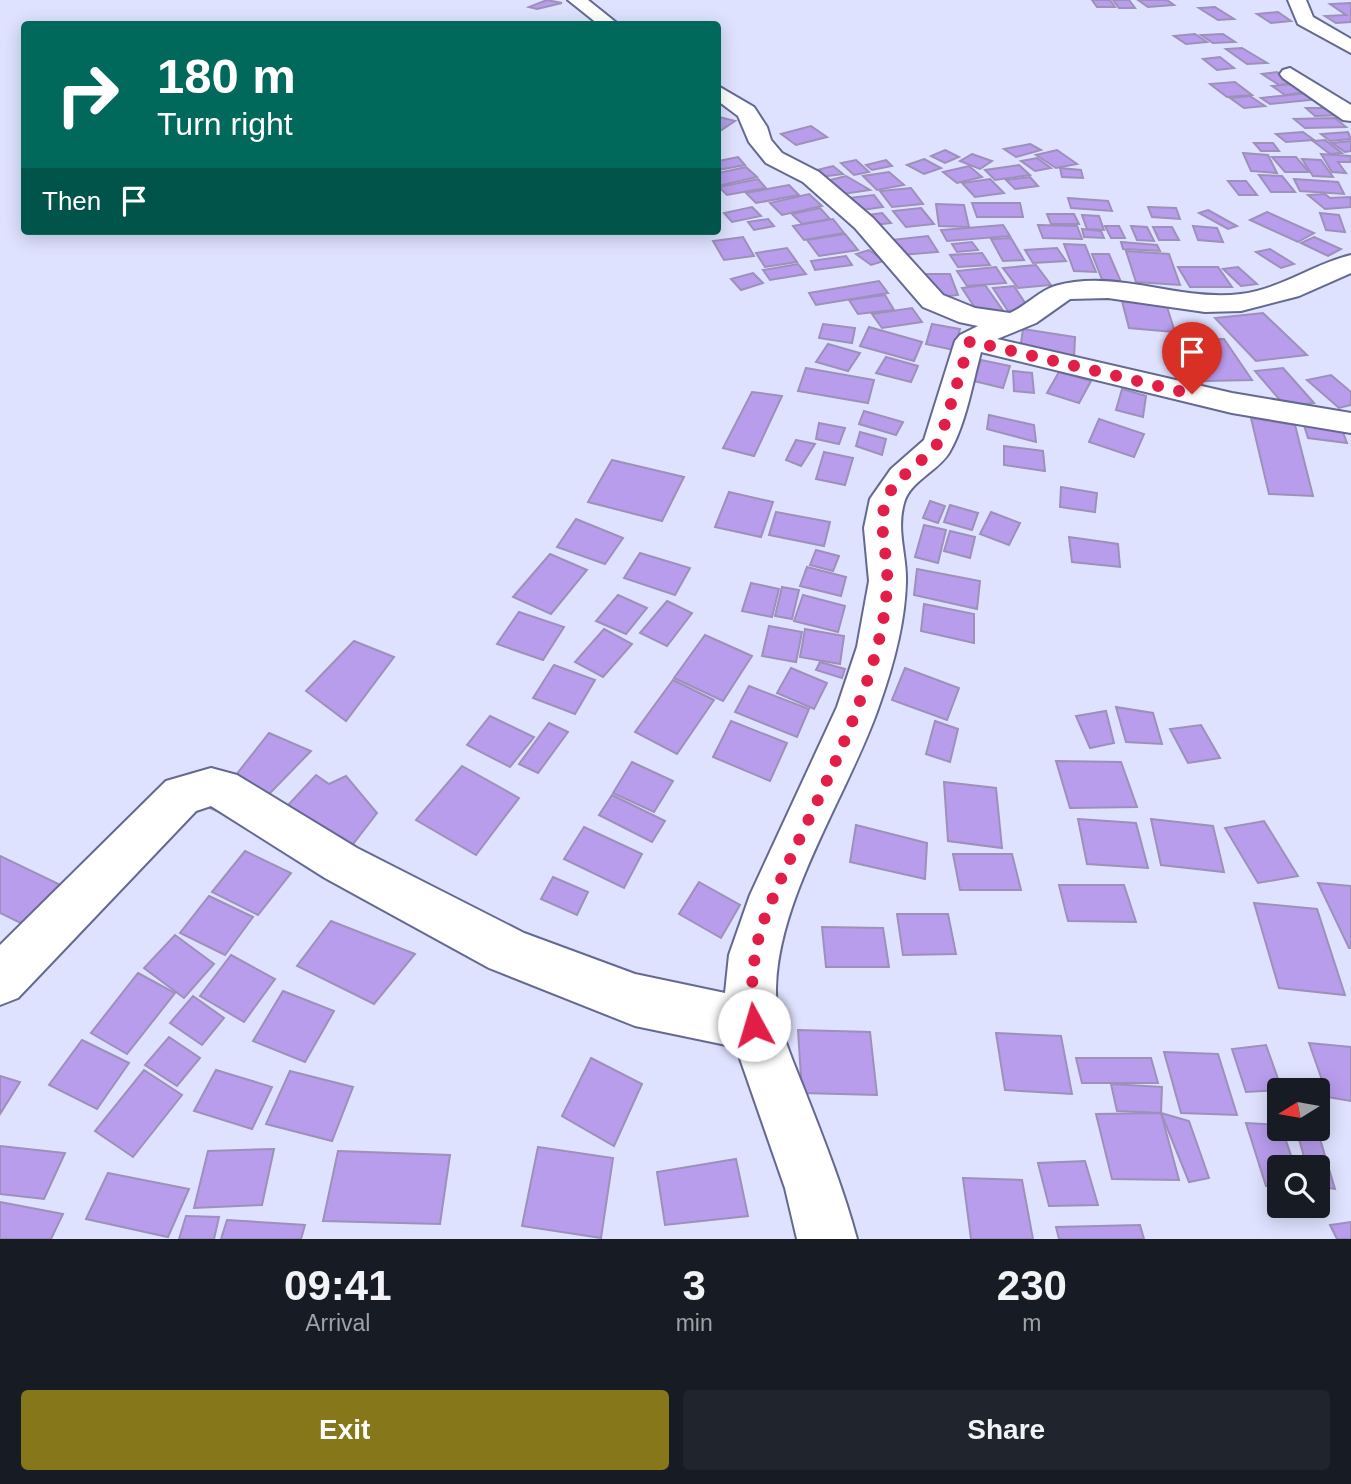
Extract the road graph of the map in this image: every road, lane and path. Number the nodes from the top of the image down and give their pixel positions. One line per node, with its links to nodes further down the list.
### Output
1 (578, 0): 3 (street)
2 (1297, 0): 4 (street)
3 (605, 21)
4 (1351, 47)
5 (1290, 75): 7 (street)
6 (721, 94): 9 (street)
7 (1351, 115)
8 (1336, 270): 9 (street)
9 (1010, 322): 10 (street)
10 (970, 341): 11 (street); 13 (street)
11 (1351, 423)
12 (0, 980): 13 (street)
13 (754, 1025): 14 (street)
14 (827, 1239)

